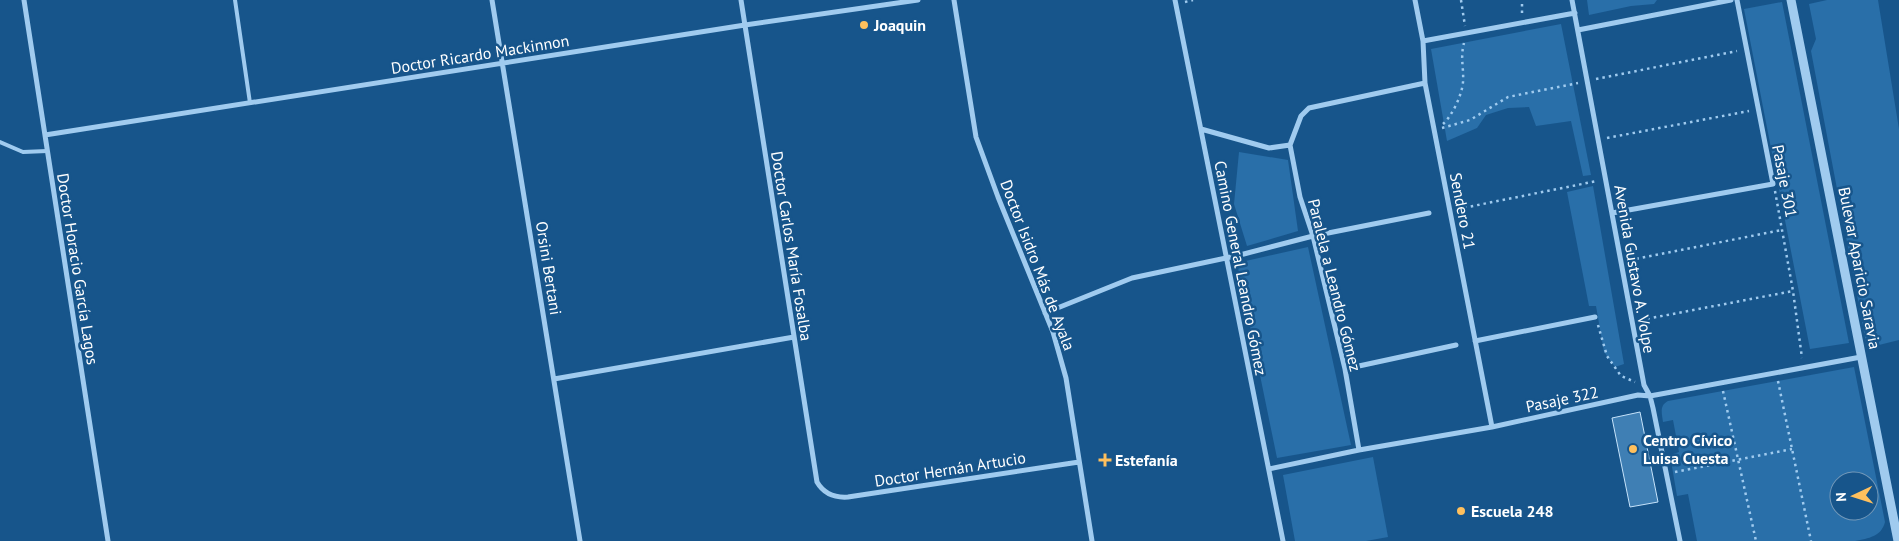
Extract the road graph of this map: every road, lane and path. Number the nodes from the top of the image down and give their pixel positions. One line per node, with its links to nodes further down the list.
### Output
1 (24, 0): 29 (street, Doctor Horacio García Lagos)
2 (234, 0): 25 (lane)
3 (492, 0): 22 (street, Orsini Bertani)
4 (741, 0): 17 (street, Doctor Carlos María Fosalba)
5 (918, 0): 17 (street, Doctor Ricardo Mackinnon)
6 (954, 0): 44 (street, Doctor Isidro Más de Ayala)
7 (1175, 0): 27 (street, Camino General Leandro Gómez)
8 (1416, 0): 20 (street, Sendero 21)
9 (1461, 0): 19 (path)
10 (1522, 0): 16 (path)
11 (1572, 0): 15 (street, Avenida Gustavo A. Volpe)
12 (1731, 0): 18 (street)
13 (1736, 0): 21 (street, Pasaje 301)
14 (1792, 0): 50 (street, Bulevar Aparicio Saravia)
15 (1575, 13): 16 (street); 18 (street, Avenida Gustavo A. Volpe)
16 (1522, 23): 19 (street)
17 (745, 25): 22 (street, Doctor Ricardo Mackinnon); 47 (street, Doctor Carlos María Fosalba)
18 (1578, 30): 23 (street, Avenida Gustavo A. Volpe)
19 (1466, 33): 20 (street); 28 (path)
20 (1423, 41): 24 (street, Sendero 21)
21 (1746, 49): 23 (path); 26 (street, Pasaje 301)
22 (502, 64): 25 (street, Doctor Ricardo Mackinnon); 54 (street, Orsini Bertani)
23 (1587, 80): 28 (path); 30 (street, Avenida Gustavo A. Volpe)
24 (1425, 83): 28 (street, Sendero 21); 32 (street, Paralela a Leandro Gómez)
25 (250, 103): 29 (street, Doctor Ricardo Mackinnon)
26 (1759, 109): 30 (path); 35 (street, Pasaje 301)
27 (1201, 130): 32 (street); 41 (street, Camino General Leandro Gómez)
28 (1435, 130): 36 (street, Sendero 21)
29 (45, 135): 33 (street, Doctor Horacio García Lagos)
30 (1598, 140): 34 (street, Avenida Gustavo A. Volpe)
31 (0, 142): 33 (lane)
32 (1290, 145): 40 (street, Paralela a Leandro Gómez)
33 (47, 152): 67 (street, Doctor Horacio García Lagos)
34 (1606, 179): 36 (path); 38 (street, Avenida Gustavo A. Volpe)
35 (1774, 184): 38 (street); 39 (path, Pasaje 301)
36 (1450, 210): 48 (street, Sendero 21)
37 (1429, 213): 40 (street)
38 (1612, 213): 42 (street, Avenida Gustavo A. Volpe)
39 (1782, 230): 42 (path); 43 (path, Pasaje 301)
40 (1313, 236): 41 (street); 52 (street, Paralela a Leandro Gómez)
41 (1227, 258): 44 (street); 63 (street, Camino General Leandro Gómez)
42 (1621, 262): 46 (street, Avenida Gustavo A. Volpe)
43 (1793, 291): 46 (path); 51 (path, Pasaje 301)
44 (1045, 313): 62 (street, Doctor Isidro Más de Ayala)
45 (1595, 317): 48 (street); 56 (path)
46 (1632, 322): 56 (street, Avenida Gustavo A. Volpe)
47 (794, 337): 54 (street); 65 (street, Doctor Carlos María Fosalba)
48 (1476, 341): 58 (street, Sendero 21)
49 (1456, 345): 52 (street)
50 (1861, 357): 51 (street, Pasaje 322); 66 (street, Bulevar Aparicio Saravia)
51 (1804, 367): 53 (street, Pasaje 322)
52 (1345, 369): 60 (street, Paralela a Leandro Gómez)
53 (1776, 372): 55 (street, Pasaje 322); 59 (path)
54 (554, 379): 68 (street, Orsini Bertani)
55 (1722, 383): 57 (street, Pasaje 322); 61 (path)
56 (1644, 385): 57 (street, Avenida Gustavo A. Volpe)
57 (1650, 396): 58 (street, Pasaje 322); 64 (street, Avenida Gustavo A. Volpe)
58 (1492, 427): 60 (street, Pasaje 322)
59 (1792, 449): 61 (path); 73 (path)
60 (1359, 450): 63 (street, Pasaje 322)
61 (1738, 460): 64 (path); 72 (path)
62 (1079, 462): 65 (street, Doctor Hernán Artucio); 69 (street, Doctor Isidro Más de Ayala)
63 (1269, 469): 70 (street, Camino General Leandro Gómez)
64 (1667, 474): 71 (street, Avenida Gustavo A. Volpe)
65 (826, 493)
66 (1897, 537)
67 (108, 541)
68 (580, 541)
69 (1092, 541)
70 (1284, 541)
71 (1680, 541)
72 (1756, 541)
73 (1811, 541)

